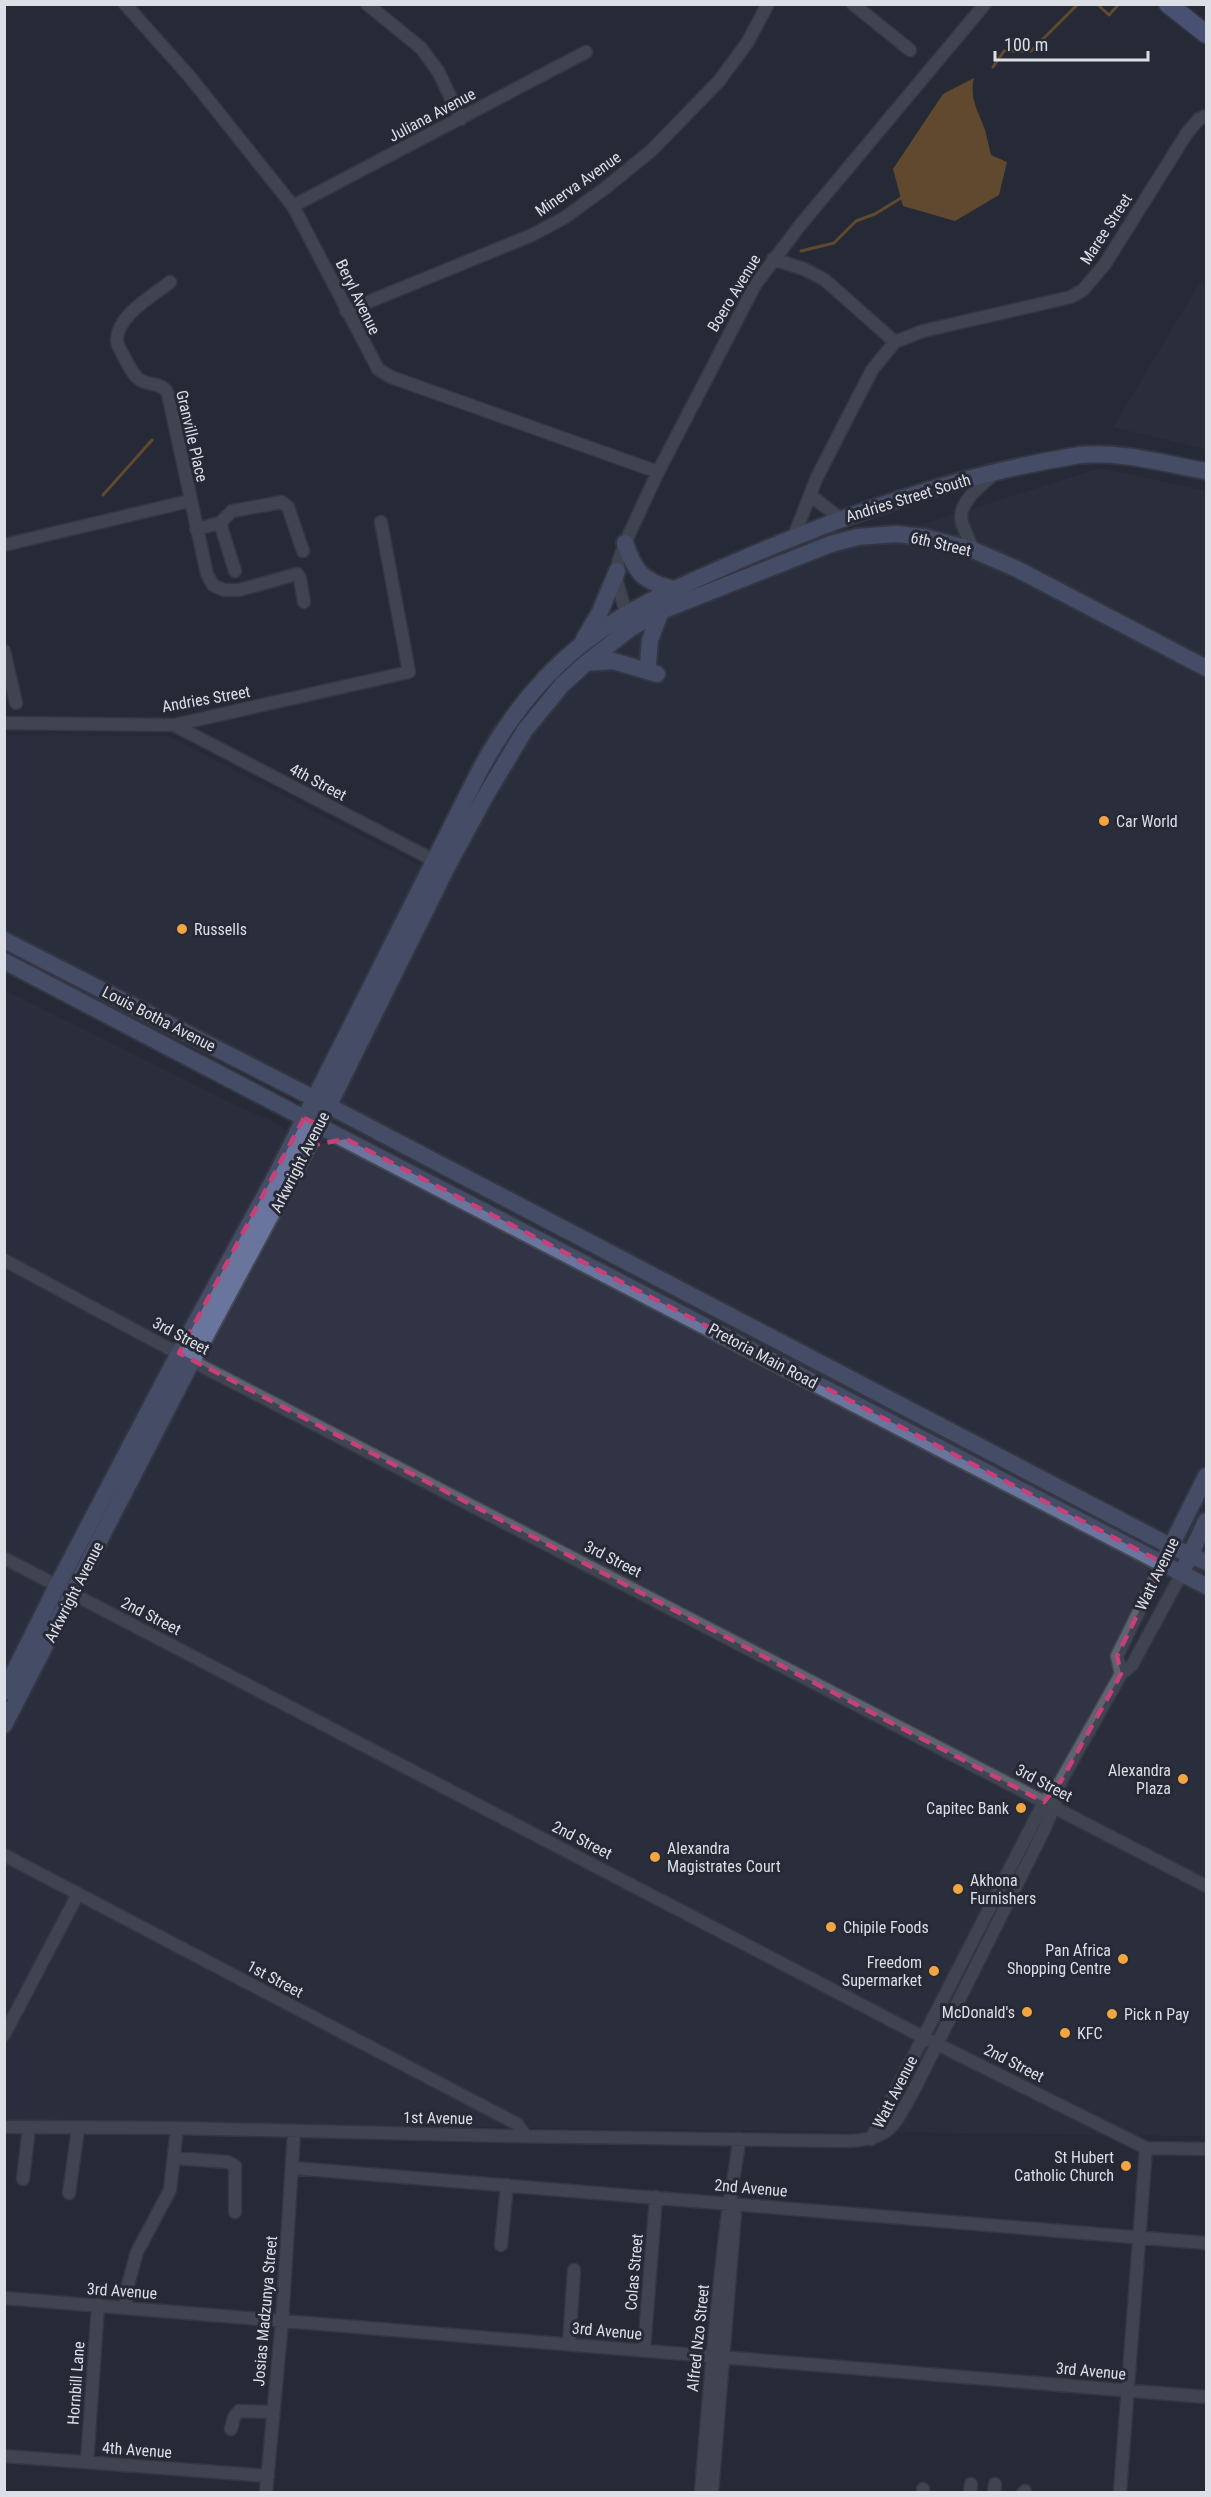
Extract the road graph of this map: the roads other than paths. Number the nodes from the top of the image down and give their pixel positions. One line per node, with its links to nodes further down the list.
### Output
1 (125, 4): 12 (street, Beryl Avenue)
2 (367, 4): 11 (street)
3 (768, 4): 15 (street, Minerva Avenue)
4 (853, 4): 8 (street)
5 (986, 4): 13 (street, Boero Avenue)
6 (1168, 4): 7 (highway)
7 (1206, 34)
8 (910, 50)
9 (586, 52): 11 (street, Juliana Avenue)
10 (1206, 116): 16 (street, Maree Street)
11 (461, 118): 12 (street, Juliana Avenue)
12 (293, 206): 15 (street, Beryl Avenue)
13 (773, 259): 16 (street); 18 (street, Boero Avenue)
14 (170, 282): 21 (street, Granville Place)
15 (346, 311): 18 (street, Beryl Avenue)
16 (895, 342): 20 (street, Maree Street)
17 (1206, 471): 19 (main road, Andries Street South)
18 (658, 472): 27 (street, Boero Avenue)
19 (995, 473): 22 (main road, Andries Street South); 29 (street)
20 (810, 495): 22 (street); 26 (street, Maree Street)
21 (189, 501): 25 (street, Granville Place); 28 (street, Granville Place)
22 (841, 519): 26 (main road, Andries Street South)
23 (381, 522): 43 (street, Andries Street)
24 (220, 523): 25 (street); 30 (street); 31 (street)
25 (196, 529): 34 (street, Granville Place)
26 (794, 536): 33 (main road, Andries Street South)
27 (625, 543): 32 (street, Boero Avenue); 33 (main road)
28 (4, 545)
29 (973, 550): 35 (main road, 6th Street); 40 (main road, 6th Street)
30 (303, 551)
31 (234, 571)
32 (617, 571): 36 (street, Boero Avenue); 37 (main road)
33 (673, 589): 36 (main road, Andries Street South)
34 (304, 602)
35 (661, 611): 36 (main road, 6th Street); 39 (main road)
36 (628, 621): 37 (main road, Arkwright Avenue); 39 (main road, Arkwright Avenue)
37 (579, 647): 44 (main road, Arkwright Avenue)
38 (4, 651): 41 (street)
39 (586, 663): 44 (main road, Arkwright Avenue)
40 (1206, 668)
41 (16, 703)
42 (4, 723): 43 (street, Andries Street)
43 (174, 725): 44 (street, 4th Street)
44 (440, 864): 47 (main road, Arkwright Avenue); 48 (main road, Arkwright Avenue)
45 (4, 940): 48 (main road, Louis Botha Avenue)
46 (4, 961): 50 (main road, Louis Botha Avenue)
47 (339, 1083): 48 (main road, Arkwright Avenue); 49 (main road)
48 (321, 1102): 49 (main road, Pretoria Main Road); 50 (main road, Arkwright Avenue)
49 (356, 1120): 57 (main road, Pretoria Main Road)
50 (311, 1122): 51 (main road, Pretoria Main Road); 52 (main road, Arkwright Avenue); 54 (main road, Arkwright Avenue)
51 (346, 1139): 52 (main road); 61 (main road, Pretoria Main Road)
52 (306, 1149): 54 (main road, Arkwright Avenue)
53 (4, 1260): 54 (street, 3rd Street)
54 (185, 1357): 63 (main road, Arkwright Avenue); 65 (main road, Arkwright Avenue); 69 (street, 3rd Street)
55 (1206, 1476): 57 (main road, Watt Avenue)
56 (1206, 1521): 58 (main road, Watt Avenue)
57 (1170, 1546): 58 (main road, Pretoria Main Road); 61 (main road, Watt Avenue)
58 (1191, 1555): 60 (main road, Pretoria Main Road); 62 (main road, Watt Avenue)
59 (4, 1558): 63 (street, 2nd Street)
60 (1206, 1562)
61 (1163, 1563): 62 (main road, Pretoria Main Road); 66 (street, Watt Avenue)
62 (1182, 1573): 64 (main road, Pretoria Main Road); 66 (street, Watt Avenue)
63 (57, 1586): 65 (street, 2nd Street); 67 (main road, Arkwright Avenue)
64 (1206, 1586)
65 (73, 1594): 68 (main road, Arkwright Avenue); 74 (street, 2nd Street)
66 (1121, 1674): 69 (street, Watt Avenue)
67 (4, 1692)
68 (4, 1725)
69 (1049, 1804): 71 (street, 3rd Street); 74 (street, Watt Avenue); 75 (street, Watt Avenue)
70 (4, 1855): 72 (street, 1st Street)
71 (1206, 1886)
72 (78, 1894): 73 (street); 81 (street, 1st Street)
73 (4, 2035)
74 (923, 2037): 75 (street, 2nd Street); 83 (street, Watt Avenue)
75 (938, 2044): 83 (street, Watt Avenue); 84 (street, 2nd Street)
76 (4, 2127): 77 (street, 1st Avenue)
77 (28, 2128): 79 (street, 1st Avenue); 88 (street)
78 (177, 2128): 79 (street, 1st Avenue); 80 (street, 1st Avenue); 86 (street)
79 (78, 2129): 90 (street)
80 (294, 2132): 81 (street, 1st Avenue); 87 (street, Josias Madzunya Street)
81 (526, 2136): 82 (street, 1st Avenue)
82 (739, 2139): 83 (street, 1st Avenue); 92 (street, Alfred Nzo Street)
83 (871, 2139)
84 (1146, 2148): 85 (street); 94 (street)
85 (1206, 2149)
86 (174, 2158): 93 (street); 100 (street)
87 (293, 2168): 89 (street, 2nd Avenue); 101 (street, Josias Madzunya Street)
88 (22, 2179)
89 (507, 2186): 91 (street, 2nd Avenue); 96 (street)
90 (69, 2193)
91 (656, 2197): 92 (street, 2nd Avenue); 103 (street, Colas Street)
92 (732, 2203): 94 (street, 2nd Avenue); 104 (street, Alfred Nzo Street)
93 (235, 2212)
94 (1140, 2237): 95 (street, 2nd Avenue); 105 (street)
95 (1206, 2243)
96 (501, 2246)
97 (574, 2270): 102 (street)
98 (4, 2298): 99 (street, 3rd Avenue)
99 (98, 2305): 100 (street, 3rd Avenue); 110 (street, Hornbill Lane)
100 (125, 2307): 101 (street, 3rd Avenue)
101 (282, 2320): 102 (street, 3rd Avenue); 107 (street, Josias Madzunya Street)
102 (569, 2344): 103 (street, 3rd Avenue)
103 (644, 2350): 104 (street, 3rd Avenue)
104 (718, 2355): 105 (street, 3rd Avenue); 114 (street, Alfred Nzo Street); 115 (street, Alfred Nzo Street)
105 (1128, 2391): 106 (street, 3rd Avenue); 112 (street)
106 (1206, 2397)
107 (273, 2412): 108 (street); 111 (street, Josias Madzunya Street)
108 (231, 2429)
109 (4, 2456): 110 (street, 4th Avenue)
110 (87, 2462): 111 (street, 4th Avenue)
111 (268, 2476): 113 (street, Josias Madzunya Street)
112 (1124, 2492)
113 (266, 2493)
114 (701, 2493)
115 (712, 2493)

